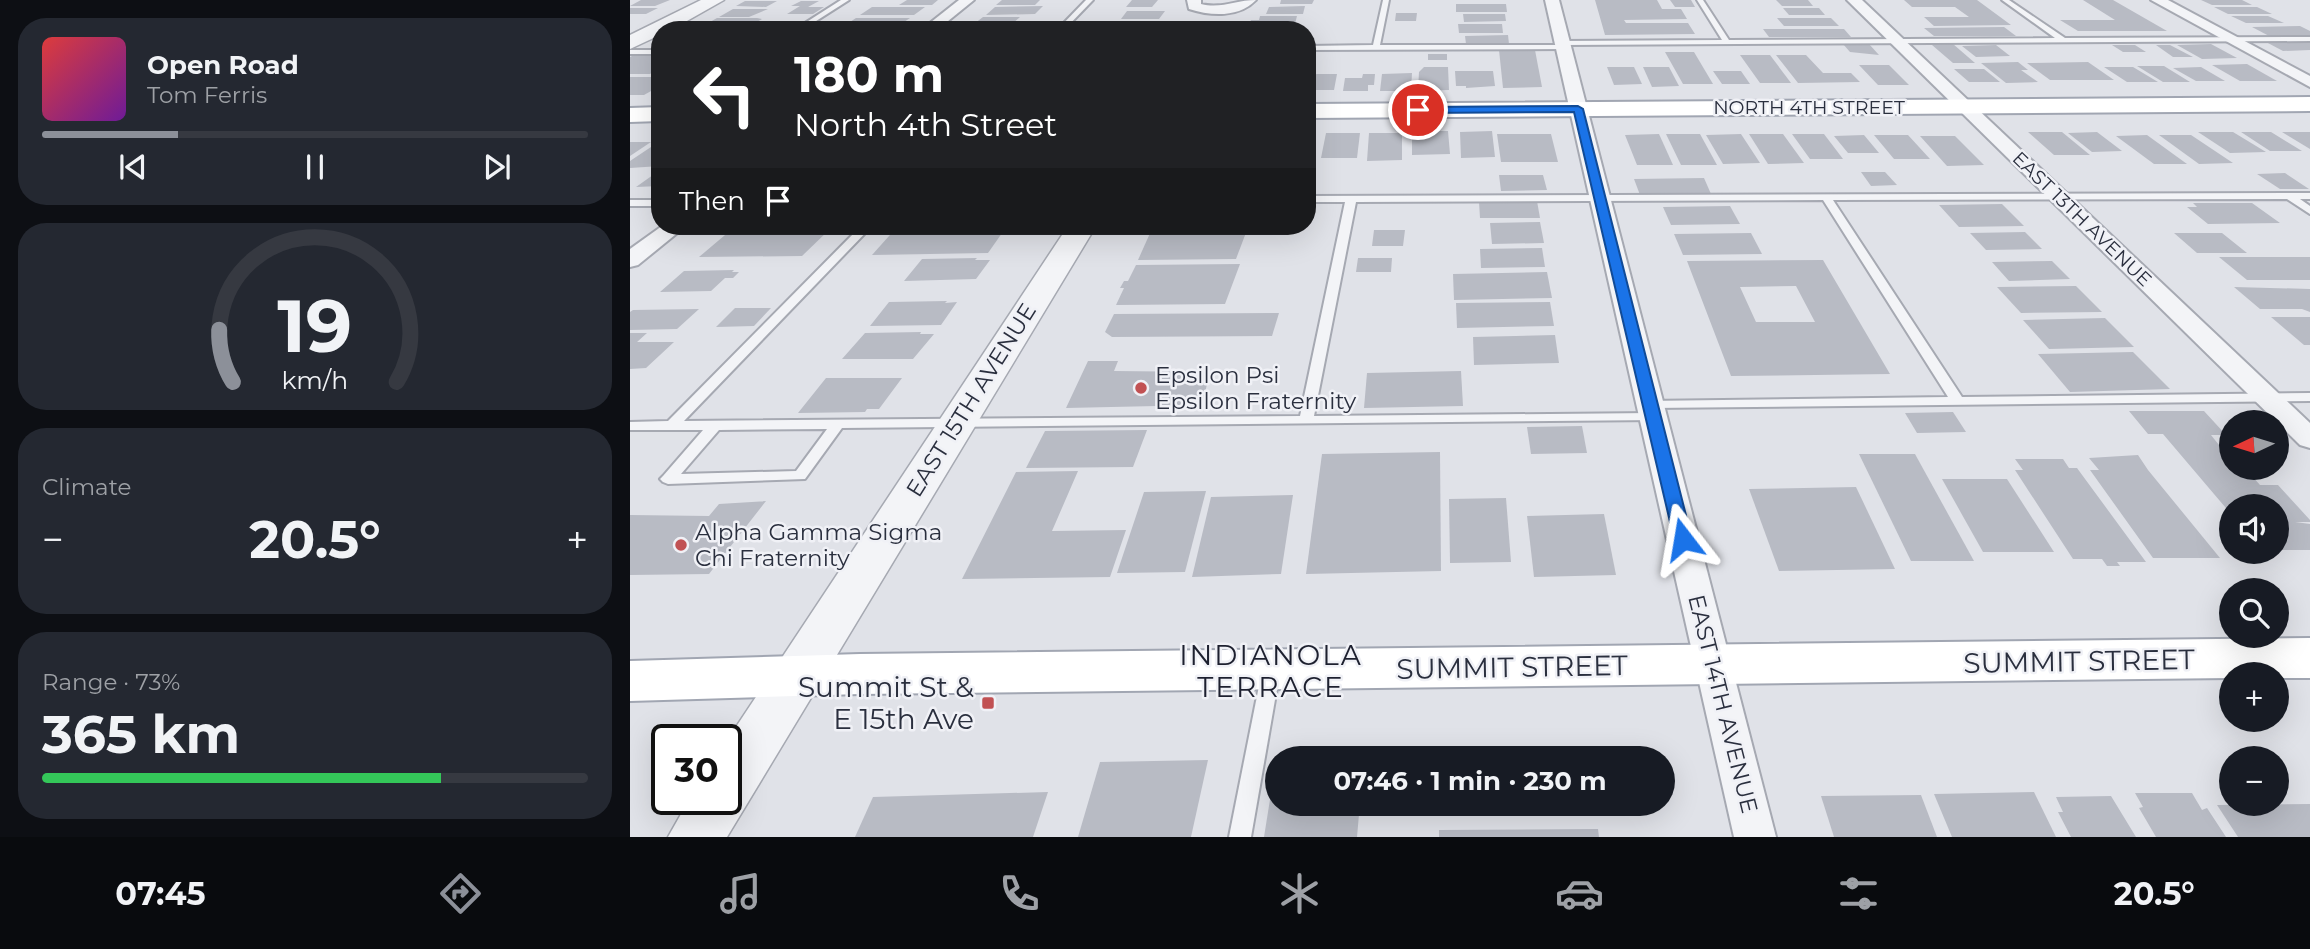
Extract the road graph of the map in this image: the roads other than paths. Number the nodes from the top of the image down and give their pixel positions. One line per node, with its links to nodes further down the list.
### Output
1 (715, 0): 13 (street)
2 (846, 0): 14 (lane)
3 (967, 0): 15 (street)
4 (1090, 0): 16 (lane)
5 (1194, 0): 6 (street)
6 (1250, 0)
7 (1386, 0): 26 (lane)
8 (1552, 0): 24 (street, EAST 14TH AVENUE)
9 (1700, 0): 23 (lane)
10 (1854, 0): 20 (street, EAST 13TH AVENUE)
11 (2006, 0): 21 (lane)
12 (2158, 0): 19 (street)
13 (673, 21)
14 (812, 21)
15 (940, 21)
16 (1069, 21)
17 (651, 32): 22 (street)
18 (2310, 39): 19 (lane)
19 (2231, 40): 21 (lane); 29 (street)
20 (1897, 41): 21 (lane); 23 (lane); 31 (street, EAST 13TH AVENUE)
21 (2064, 41)
22 (630, 43)
23 (1727, 43): 24 (lane)
24 (1563, 45): 26 (lane); 32 (street, EAST 14TH AVENUE)
25 (1316, 48): 26 (lane)
26 (1376, 48)
27 (630, 52): 28 (lane)
28 (651, 52)
29 (2310, 82)
30 (2310, 104): 31 (main road, NORTH 4TH STREET)
31 (1965, 106): 32 (main road, NORTH 4TH STREET); 36 (street, EAST 13TH AVENUE)
32 (1578, 109): 33 (main road, NORTH 4TH STREET); 39 (street, EAST 14TH AVENUE)
33 (1316, 111)
34 (651, 114): 35 (main road)
35 (630, 115)
36 (2058, 196): 37 (lane); 40 (lane); 51 (street, EAST 13TH AVENUE)
37 (2289, 196): 38 (lane); 45 (lane)
38 (2310, 196)
39 (1600, 197): 40 (lane); 42 (lane); 53 (street, EAST 14TH AVENUE)
40 (1826, 197): 52 (lane)
41 (1316, 199): 42 (lane)
42 (1351, 199): 54 (lane)
43 (630, 203): 44 (lane)
44 (651, 203)
45 (2310, 211)
46 (663, 235): 49 (street)
47 (858, 235): 57 (lane)
48 (1076, 235): 55 (street, EAST 15TH AVENUE)
49 (630, 260)
50 (2310, 397): 51 (lane)
51 (2267, 398): 52 (lane); 60 (street, EAST 13TH AVENUE)
52 (1958, 401): 53 (lane)
53 (1652, 410): 54 (lane); 62 (street, EAST 14TH AVENUE)
54 (1306, 420): 55 (lane)
55 (958, 423): 56 (lane); 64 (street, EAST 15TH AVENUE)
56 (838, 424): 58 (lane); 58 (lane)
57 (672, 425): 58 (lane); 59 (lane)
58 (715, 425)
59 (630, 426)
60 (2310, 439)
61 (2310, 658): 62 (main road, SUMMIT STREET)
62 (1713, 664): 63 (main road, SUMMIT STREET); 70 (street, EAST 14TH AVENUE)
63 (1271, 670): 64 (main road, SUMMIT STREET); 69 (lane)
64 (798, 676): 65 (main road, SUMMIT STREET); 66 (street, EAST 15TH AVENUE)
65 (630, 681)
66 (742, 763)
67 (710, 815): 68 (street)
68 (696, 837)
69 (1240, 837)
70 (1755, 837)

